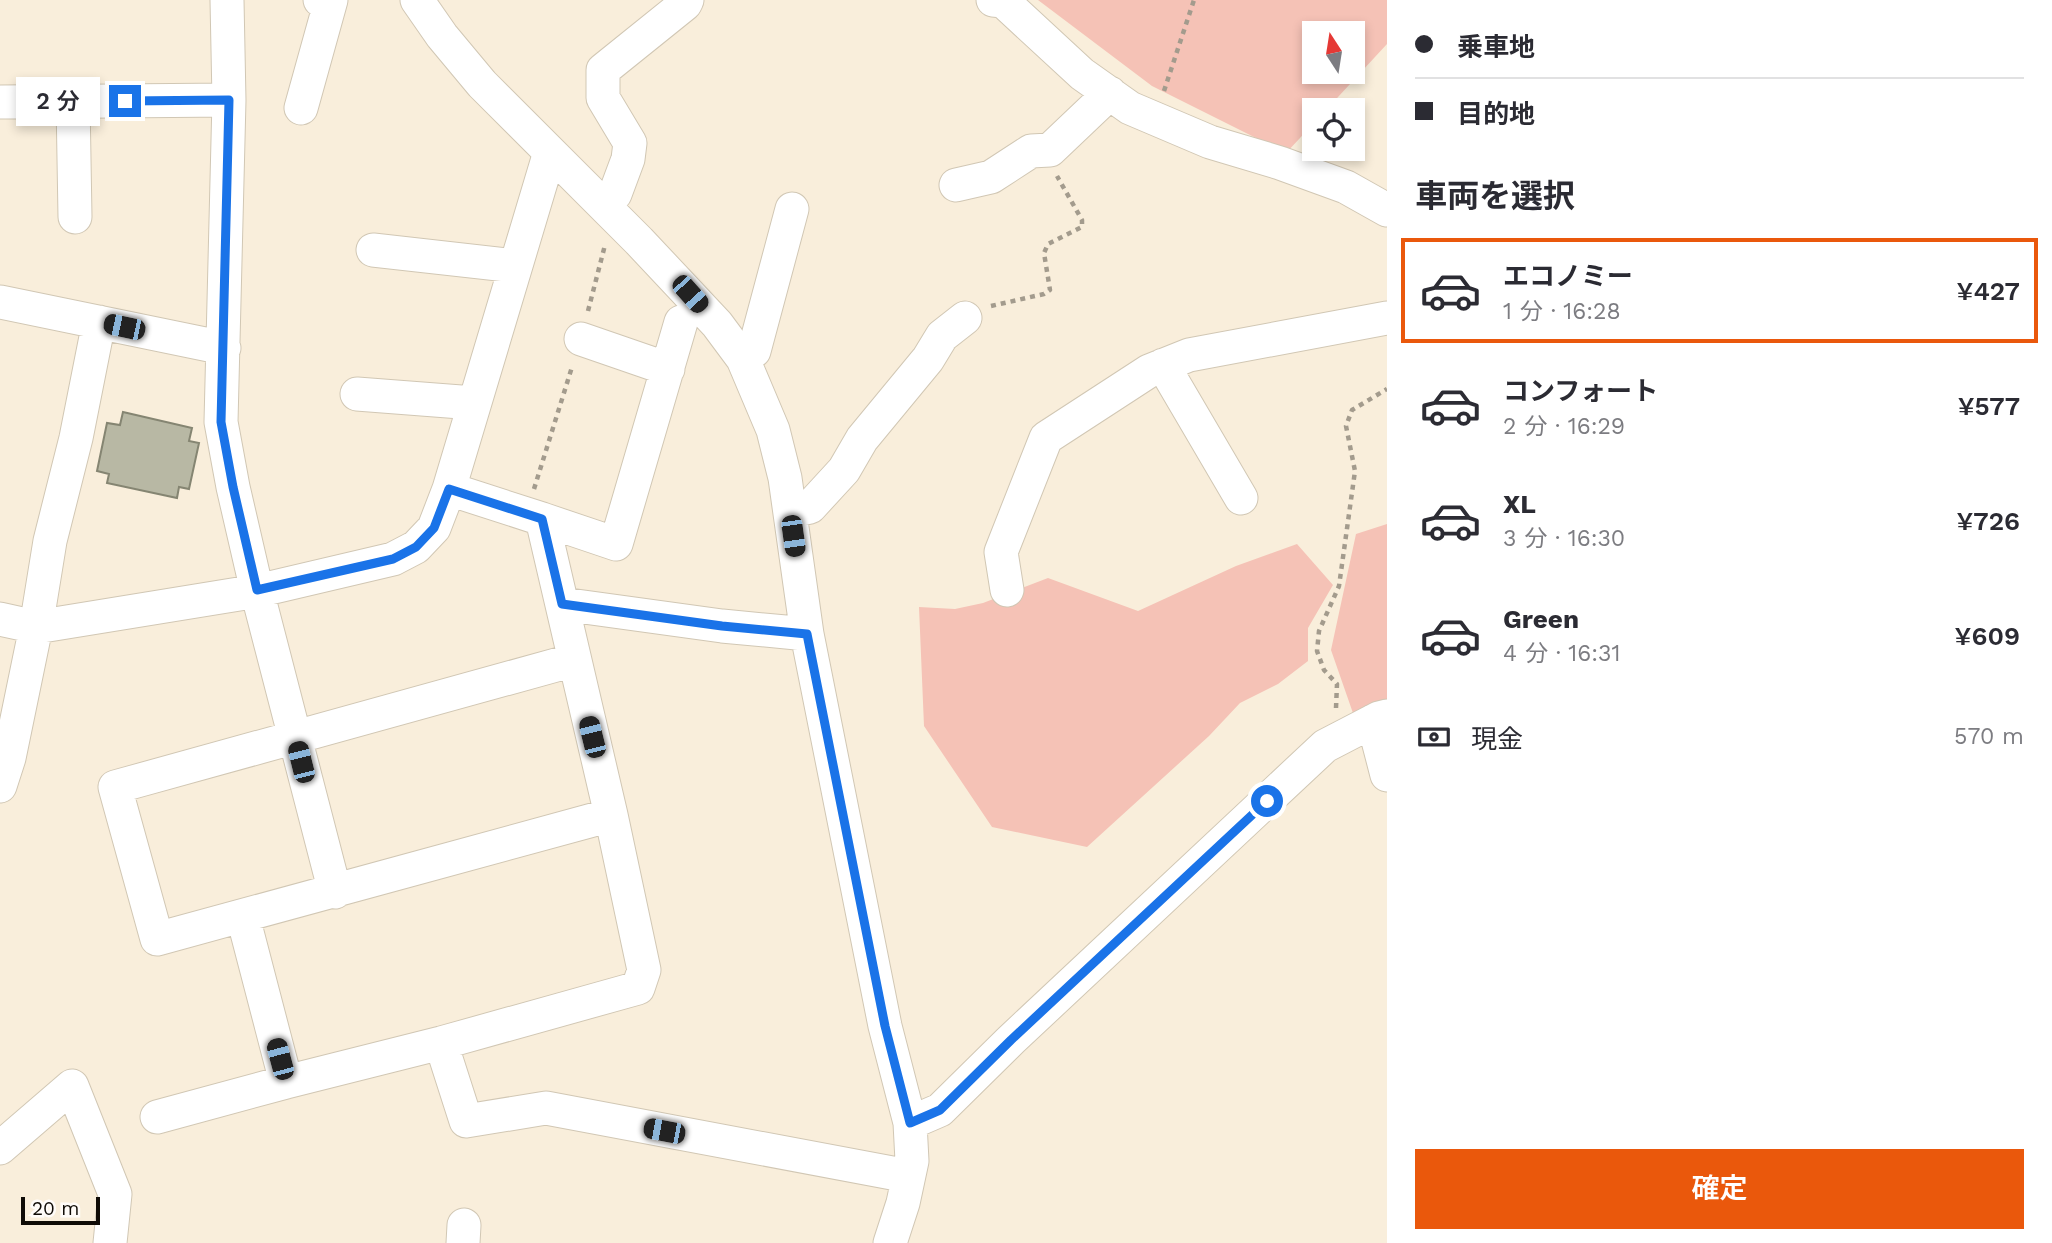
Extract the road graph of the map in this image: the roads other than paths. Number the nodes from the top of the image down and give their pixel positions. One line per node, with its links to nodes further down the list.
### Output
1 (227, 0): 7 (street)
2 (320, 0): 10 (street)
3 (417, 0): 11 (street)
4 (687, 0): 13 (street)
5 (993, 0): 6 (street)
6 (1110, 93): 12 (street); 15 (street)
7 (229, 100): 8 (street); 25 (street)
8 (73, 101): 9 (street); 16 (street)
9 (0, 102)
10 (301, 108)
11 (550, 152): 13 (street); 18 (street)
12 (956, 185)
13 (604, 205): 26 (street)
14 (792, 209): 26 (street)
15 (1387, 210)
16 (75, 217)
17 (373, 250): 18 (street)
18 (515, 265): 30 (street)
19 (0, 302): 22 (street)
20 (965, 318): 33 (street)
21 (1387, 318): 27 (street)
22 (99, 322): 25 (street); 39 (street)
23 (681, 322): 28 (street)
24 (581, 339): 28 (street)
25 (224, 348): 35 (street)
26 (743, 359): 33 (street)
27 (1163, 365): 32 (street); 36 (street)
28 (668, 369): 34 (street)
29 (357, 394): 30 (street)
30 (474, 404): 31 (street)
31 (449, 489): 34 (street); 35 (street)
32 (1241, 498)
33 (790, 511): 40 (street)
34 (534, 516): 37 (street)
35 (257, 590): 39 (street); 43 (street)
36 (1007, 590)
37 (562, 604): 40 (street); 41 (street)
38 (0, 619): 39 (street)
39 (36, 627): 45 (street)
40 (807, 634): 52 (street)
41 (574, 660): 43 (street); 46 (street)
42 (1380, 718): 44 (street); 52 (street)
43 (295, 736): 47 (street); 48 (street)
44 (1387, 775)
45 (0, 786)
46 (611, 815): 47 (street); 49 (street)
47 (335, 892): 48 (street)
48 (243, 917): 50 (street)
49 (441, 1043): 50 (street); 54 (street)
50 (286, 1082): 51 (street)
51 (158, 1117)
52 (910, 1123): 54 (street)
53 (0, 1148): 55 (street)
54 (908, 1177): 56 (street)
55 (110, 1243)
56 (890, 1243)

